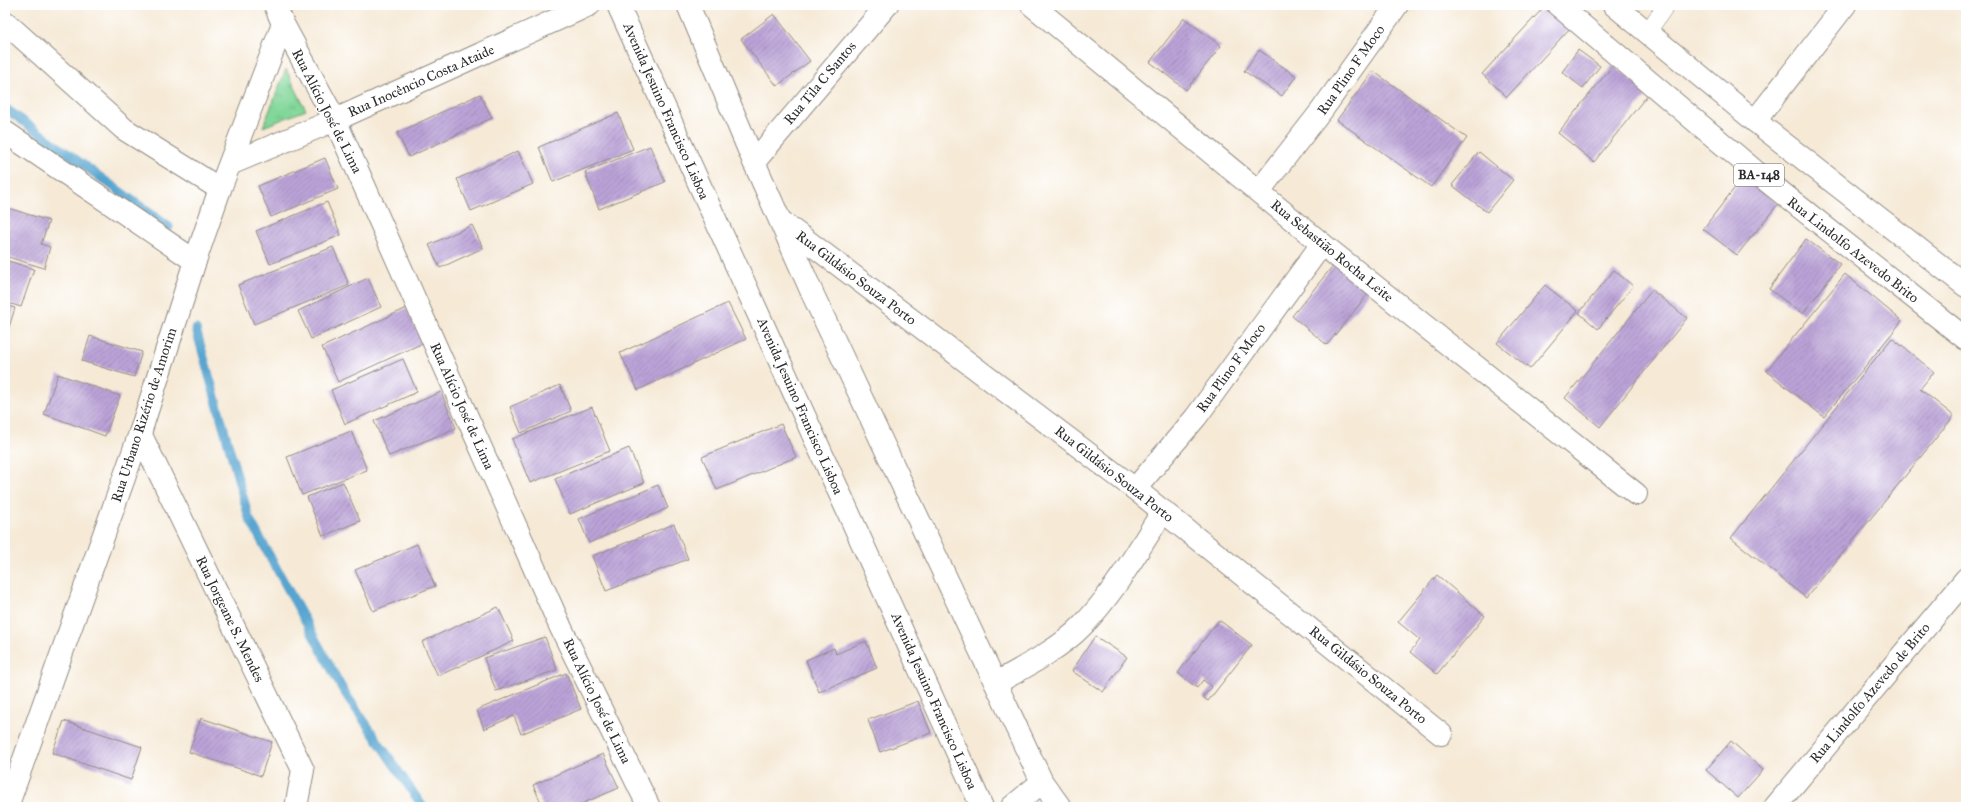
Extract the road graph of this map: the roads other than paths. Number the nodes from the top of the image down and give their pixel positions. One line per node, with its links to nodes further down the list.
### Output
1 (589, 5): 14 (street, Rua Inocêncio Costa Ataide)
2 (618, 5): 37 (street, Avenida Jesuino Francisco Lisboa)
3 (688, 5): 17 (street)
4 (887, 5): 17 (street, Rua Tila C Santos)
5 (1032, 5): 20 (street, Rua Sebastião Rocha Leite)
6 (1397, 5): 20 (street, Rua Plino F Moco)
7 (1558, 5): 25 (street, Rua Lindolfo Azevedo Brito / BA-148)
8 (1614, 5): 13 (street, BA-148)
9 (1666, 5): 13 (lane)
10 (1845, 5): 15 (street)
11 (279, 15): 14 (street, Rua Alício José de Lima); 18 (street, Rua Urbano Rizério de Amorim)
12 (5, 22): 19 (street)
13 (1647, 33): 15 (street, BA-148)
14 (335, 120): 18 (street, Rua Inocêncio Costa Ataide); 36 (street, Rua Alício José de Lima)
15 (1755, 121): 24 (street, BA-148)
16 (5, 132): 23 (street)
17 (754, 162): 21 (street)
18 (230, 164): 19 (street, Rua Urbano Rizério de Amorim)
19 (220, 188): 23 (street, Rua Urbano Rizério de Amorim)
20 (1259, 191): 22 (street, Rua Sebastião Rocha Leite)
21 (781, 221): 27 (street, Rua Gildásio Souza Porto); 31 (street)
22 (1322, 244): 27 (street, Rua Plino F Moco); 28 (street, Rua Sebastião Rocha Leite)
23 (195, 261): 26 (street, Rua Urbano Rizério de Amorim)
24 (1966, 286)
25 (1966, 340)
26 (140, 433): 34 (street, Rua Urbano Rizério de Amorim); 35 (street, Rua Jorgeane S. Mendes)
27 (1135, 489): 29 (street, Rua Gildásio Souza Porto)
28 (1636, 494)
29 (1162, 511): 31 (street); 32 (street, Rua Gildásio Souza Porto)
30 (1966, 579): 40 (street, Rua Lindolfo Azevedo de Brito)
31 (996, 683): 33 (street)
32 (1441, 734)
33 (1042, 782): 38 (street); 39 (street)
34 (7, 807)
35 (296, 807)
36 (649, 807)
37 (982, 807)
38 (1012, 807)
39 (1060, 807)
40 (1775, 807)

